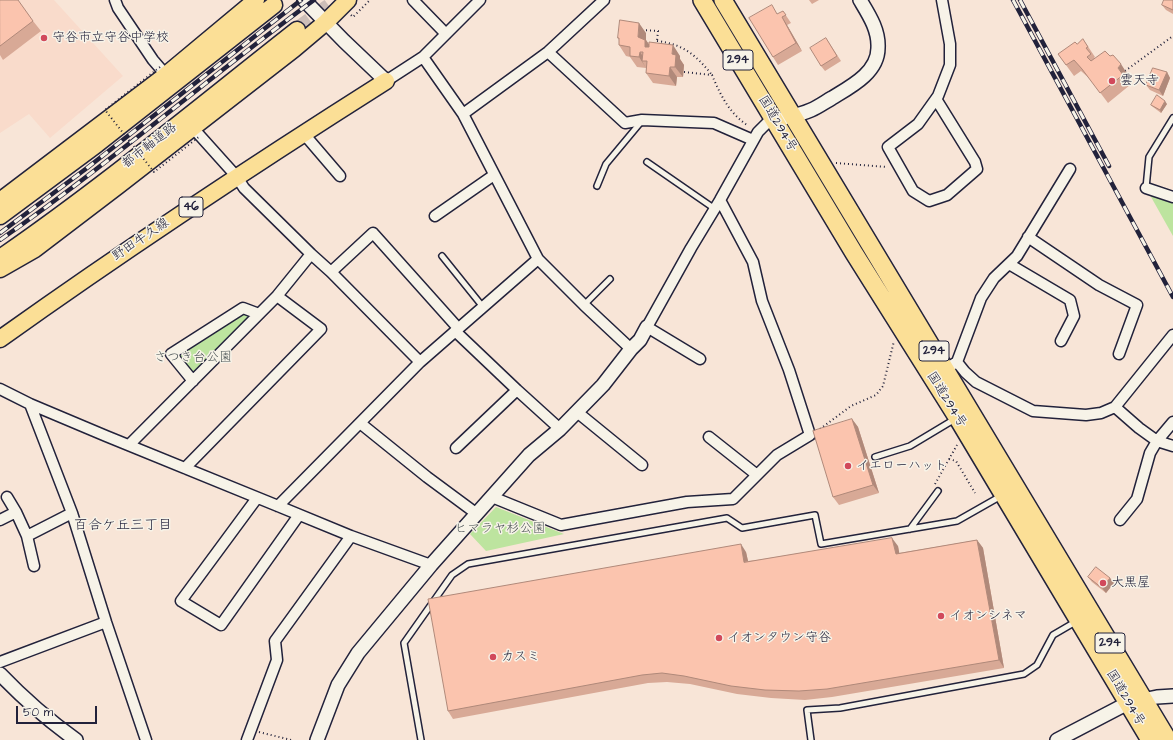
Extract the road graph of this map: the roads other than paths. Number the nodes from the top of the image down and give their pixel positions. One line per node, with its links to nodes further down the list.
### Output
1 (115, 0): 18 (street)
2 (256, 0): 18 (main road)
3 (304, 0): 13 (street)
4 (348, 0): 13 (main road)
5 (413, 0): 15 (street)
6 (480, 0): 15 (street)
7 (604, 0): 16 (street)
8 (702, 0): 25 (highway, 国道294号 / 294)
9 (723, 0): 22 (highway, 国道294号 / 294)
10 (860, 0): 22 (street)
11 (942, 0): 20 (street)
12 (274, 4): 39 (main road)
13 (326, 22): 19 (street); 26 (main road)
14 (297, 30): 44 (main road, 都市軸道路)
15 (446, 34): 17 (street)
16 (548, 52): 21 (street); 24 (street)
17 (423, 57): 19 (street); 21 (street)
18 (163, 71): 37 (main road)
19 (386, 81): 27 (main road, 野田牛久線 / 46)
20 (936, 99): 20 (street)
21 (463, 114): 31 (street)
22 (793, 116): 25 (street); 63 (highway, 国道294号 / 294)
23 (1173, 118): 35 (lane)
24 (642, 120): 28 (street); 34 (lane)
25 (774, 120): 28 (street); 63 (highway, 国道294号 / 294)
26 (197, 132): 33 (street); 47 (main road)
27 (304, 134): 32 (street); 33 (main road, 野田牛久線 / 46)
28 (756, 136): 38 (street)
29 (647, 162): 38 (lane)
30 (1070, 169): 41 (street)
31 (494, 175): 40 (street); 45 (street)
32 (340, 176)
33 (237, 177): 42 (street); 57 (main road, 野田牛久線 / 46)
34 (597, 186)
35 (1146, 188): 36 (street)
36 (1173, 197)
37 (0, 201)
38 (718, 204): 54 (street); 82 (street)
39 (0, 216)
40 (435, 216)
41 (1028, 237): 46 (street); 60 (street)
42 (311, 254): 48 (street); 50 (street)
43 (442, 256): 52 (lane)
44 (0, 259)
45 (538, 259): 51 (street); 52 (street)
46 (1009, 264): 58 (street); 63 (street)
47 (0, 270)
48 (331, 272): 55 (street); 62 (street)
49 (610, 279): 51 (lane)
50 (277, 296): 53 (street); 81 (street)
51 (584, 305): 59 (street)
52 (483, 307): 55 (street)
53 (259, 314): 64 (street); 64 (street)
54 (647, 327): 59 (street); 61 (street)
55 (457, 330): 62 (street); 66 (street)
56 (1173, 335): 68 (street)
57 (0, 339)
58 (1061, 341)
59 (631, 349): 69 (street)
60 (1120, 354)
61 (700, 359)
62 (420, 362): 72 (street)
63 (944, 368): 68 (street); 70 (highway, 国道294号 / 294); 105 (highway, 国道294号 / 294)
64 (193, 381): 76 (street)
65 (0, 389): 67 (street)
66 (516, 390): 73 (street); 78 (street)
67 (30, 404): 76 (street); 90 (street)
68 (1115, 407): 75 (street)
69 (577, 412): 73 (street); 80 (street)
70 (957, 417): 79 (lane); 84 (highway, 国道294号 / 294)
71 (1173, 422): 75 (street)
72 (360, 423): 88 (street); 91 (street)
73 (560, 429): 85 (street)
74 (709, 437): 82 (street)
75 (1157, 441): 77 (street); 94 (street)
76 (129, 445): 81 (street)
77 (1173, 446)
78 (456, 448)
79 (875, 457)
80 (642, 465)
81 (185, 468): 87 (street)
82 (757, 474): 85 (street)
83 (938, 491): 95 (lane)
84 (1004, 495): 95 (lane); 100 (highway, 国道294号 / 294)
85 (492, 497): 91 (street)
86 (7, 498): 89 (street)
87 (257, 498): 88 (street); 92 (street)
88 (278, 506): 92 (street)
89 (16, 512): 93 (street); 96 (street)
90 (72, 513): 96 (street); 101 (street)
91 (477, 514): 98 (street)
92 (299, 515): 97 (street)
93 (0, 520)
94 (1120, 520)
95 (910, 529): 110 (lane)
96 (27, 536): 99 (street)
97 (351, 536): 98 (street); 108 (street)
98 (432, 565): 109 (street)
99 (34, 566)
100 (1078, 620): 105 (highway, 国道294号 / 294); 111 (lane)
101 (106, 622): 102 (street); 107 (street)
102 (0, 662)
103 (0, 674): 106 (street)
104 (1173, 696): 105 (street)
105 (1136, 701): 112 (street); 113 (highway, 国道294号 / 294); 114 (highway, 国道294号 / 294)
106 (76, 740)
107 (146, 740)
108 (247, 740)
109 (317, 740)
110 (421, 740)
111 (812, 740)
112 (1057, 740)
113 (1150, 740)
114 (1168, 740)

